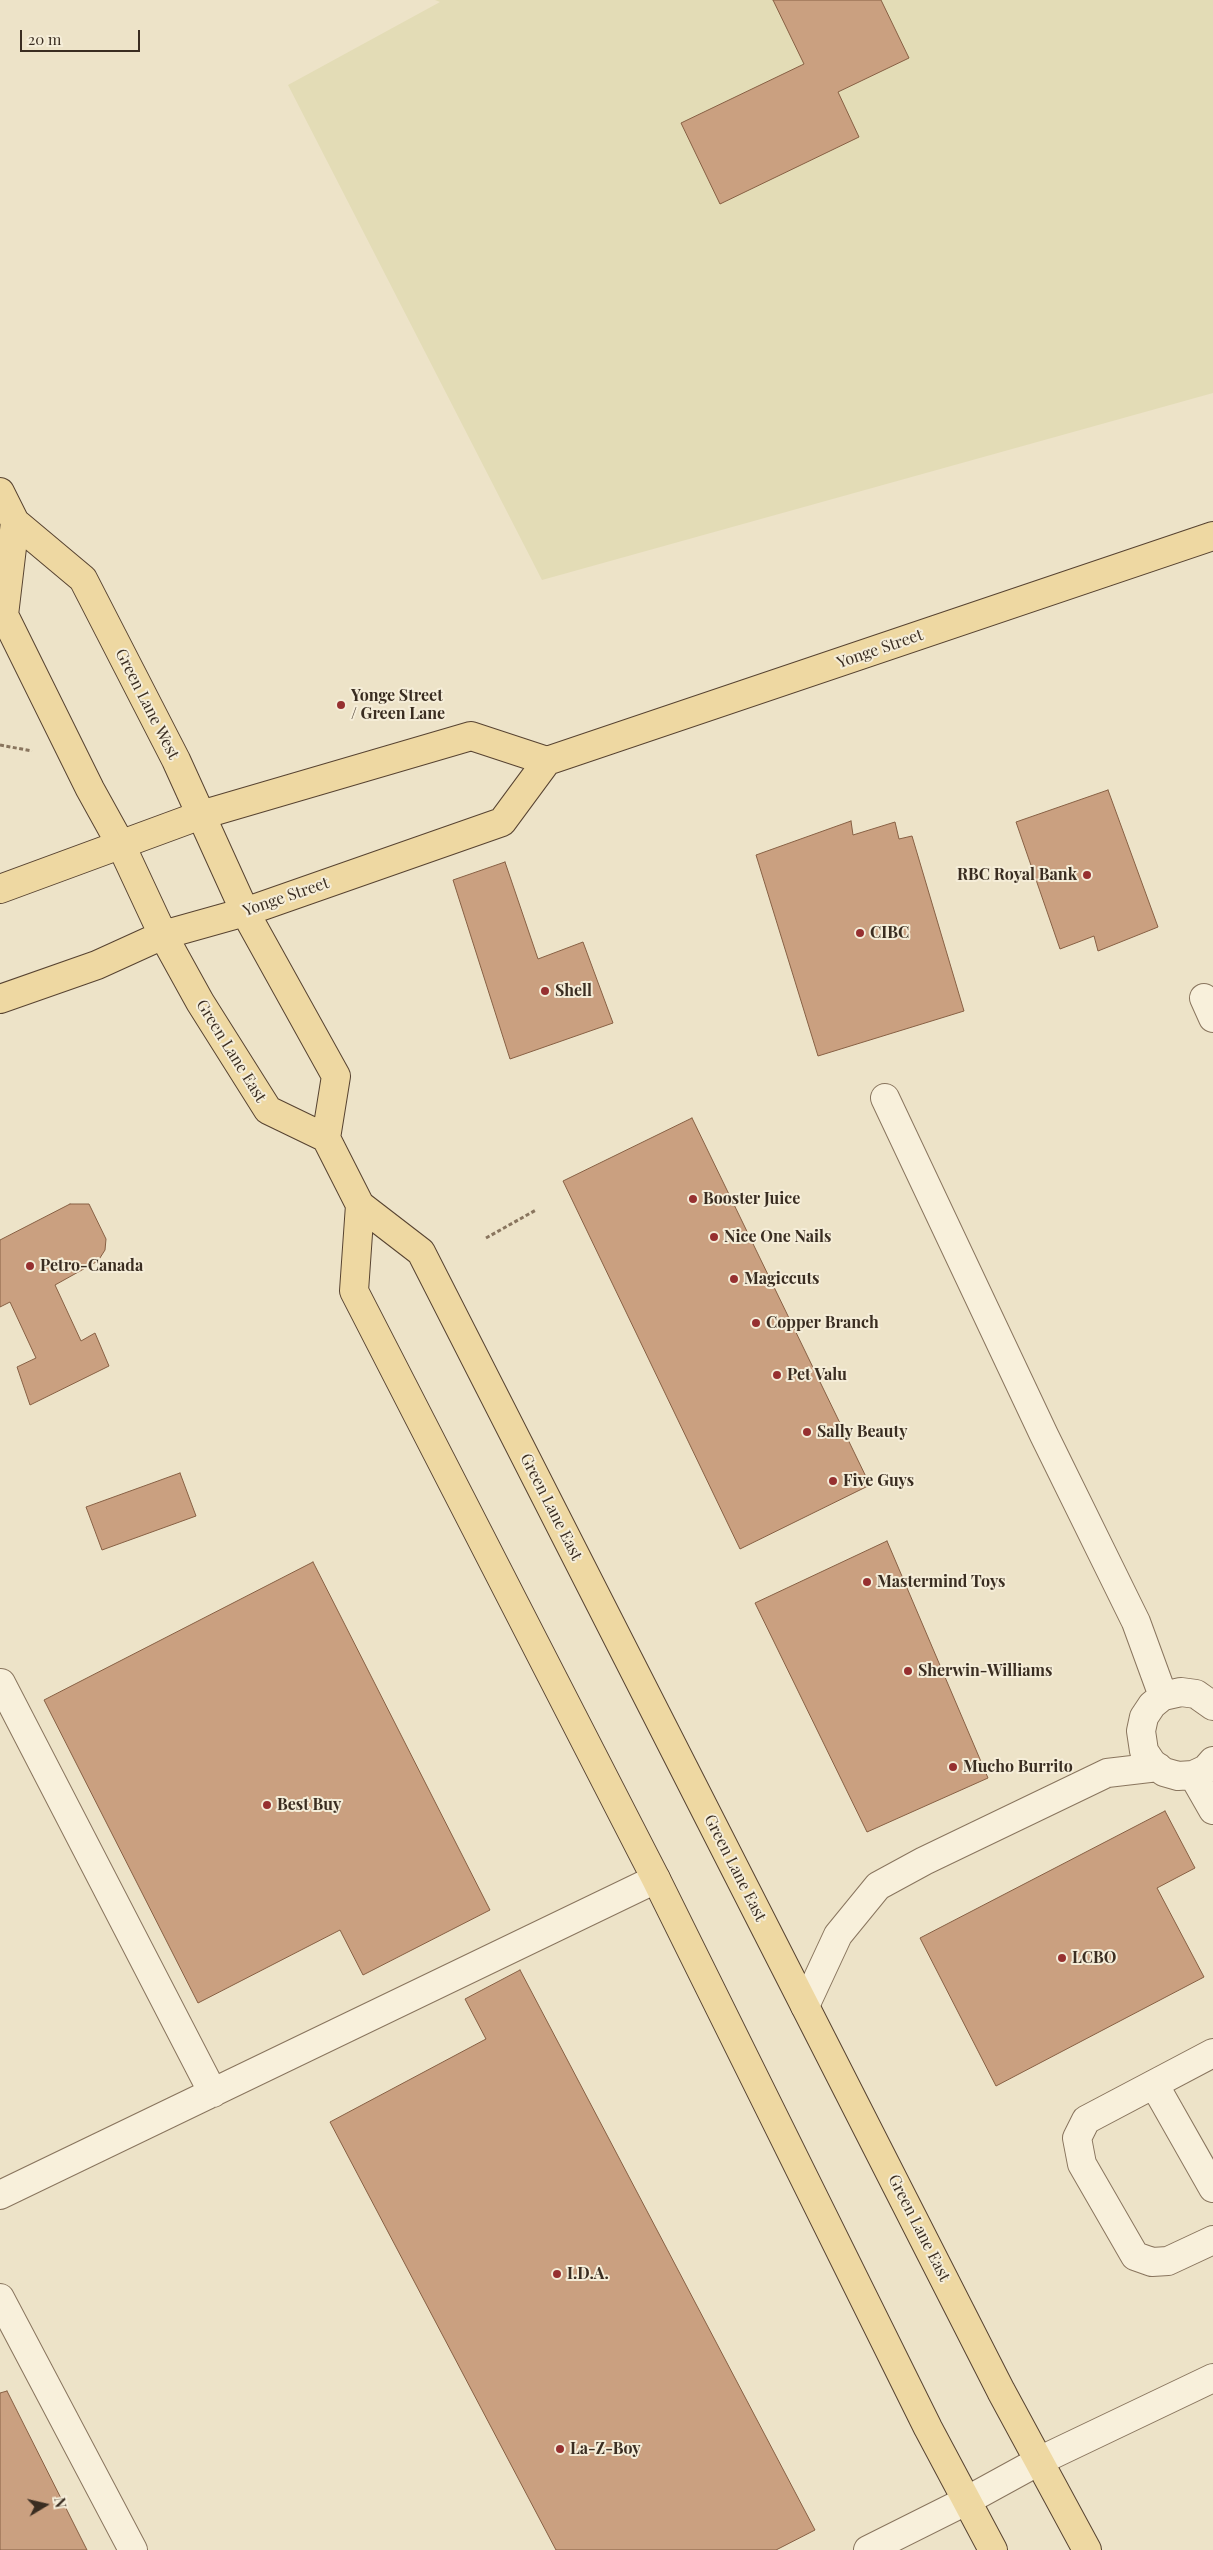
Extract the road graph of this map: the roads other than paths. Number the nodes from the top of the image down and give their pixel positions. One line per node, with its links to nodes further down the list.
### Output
1 (0, 492): 2 (main road, Green Lane West)
2 (15, 522): 5 (main road, Green Lane West); 6 (main road)
3 (1213, 536): 4 (main road, Yonge Street)
4 (547, 761): 5 (main road); 8 (main road, Yonge Street)
5 (201, 815): 6 (main road); 8 (main road, Green Lane West)
6 (121, 844): 7 (main road); 9 (main road)
7 (0, 889)
8 (245, 912): 9 (main road, Yonge Street); 12 (main road)
9 (163, 935): 10 (main road, Yonge Street); 12 (main road, Green Lane East)
10 (0, 999)
11 (885, 1098): 15 (lane)
12 (326, 1138): 13 (main road, Green Lane East)
13 (360, 1205): 20 (main road); 21 (main road, Green Lane East)
14 (1, 1683): 24 (lane)
15 (1163, 1696): 16 (lane); 17 (lane)
16 (1213, 1706)
17 (1158, 1767): 18 (lane); 21 (lane)
18 (1203, 1768): 19 (lane)
19 (1213, 1810)
20 (656, 1879): 24 (lane); 31 (main road)
21 (805, 2006): 30 (main road, Green Lane East)
22 (1213, 2053): 23 (lane)
23 (1154, 2084): 25 (lane); 27 (lane)
24 (213, 2093): 26 (lane)
25 (1213, 2188)
26 (0, 2195)
27 (1213, 2240)
28 (0, 2298): 32 (lane)
29 (1213, 2378): 30 (lane)
30 (1039, 2461): 31 (lane); 35 (main road, Green Lane East)
31 (966, 2501): 33 (lane); 34 (main road)
32 (133, 2550)
33 (868, 2550)
34 (993, 2550)
35 (1087, 2550)

